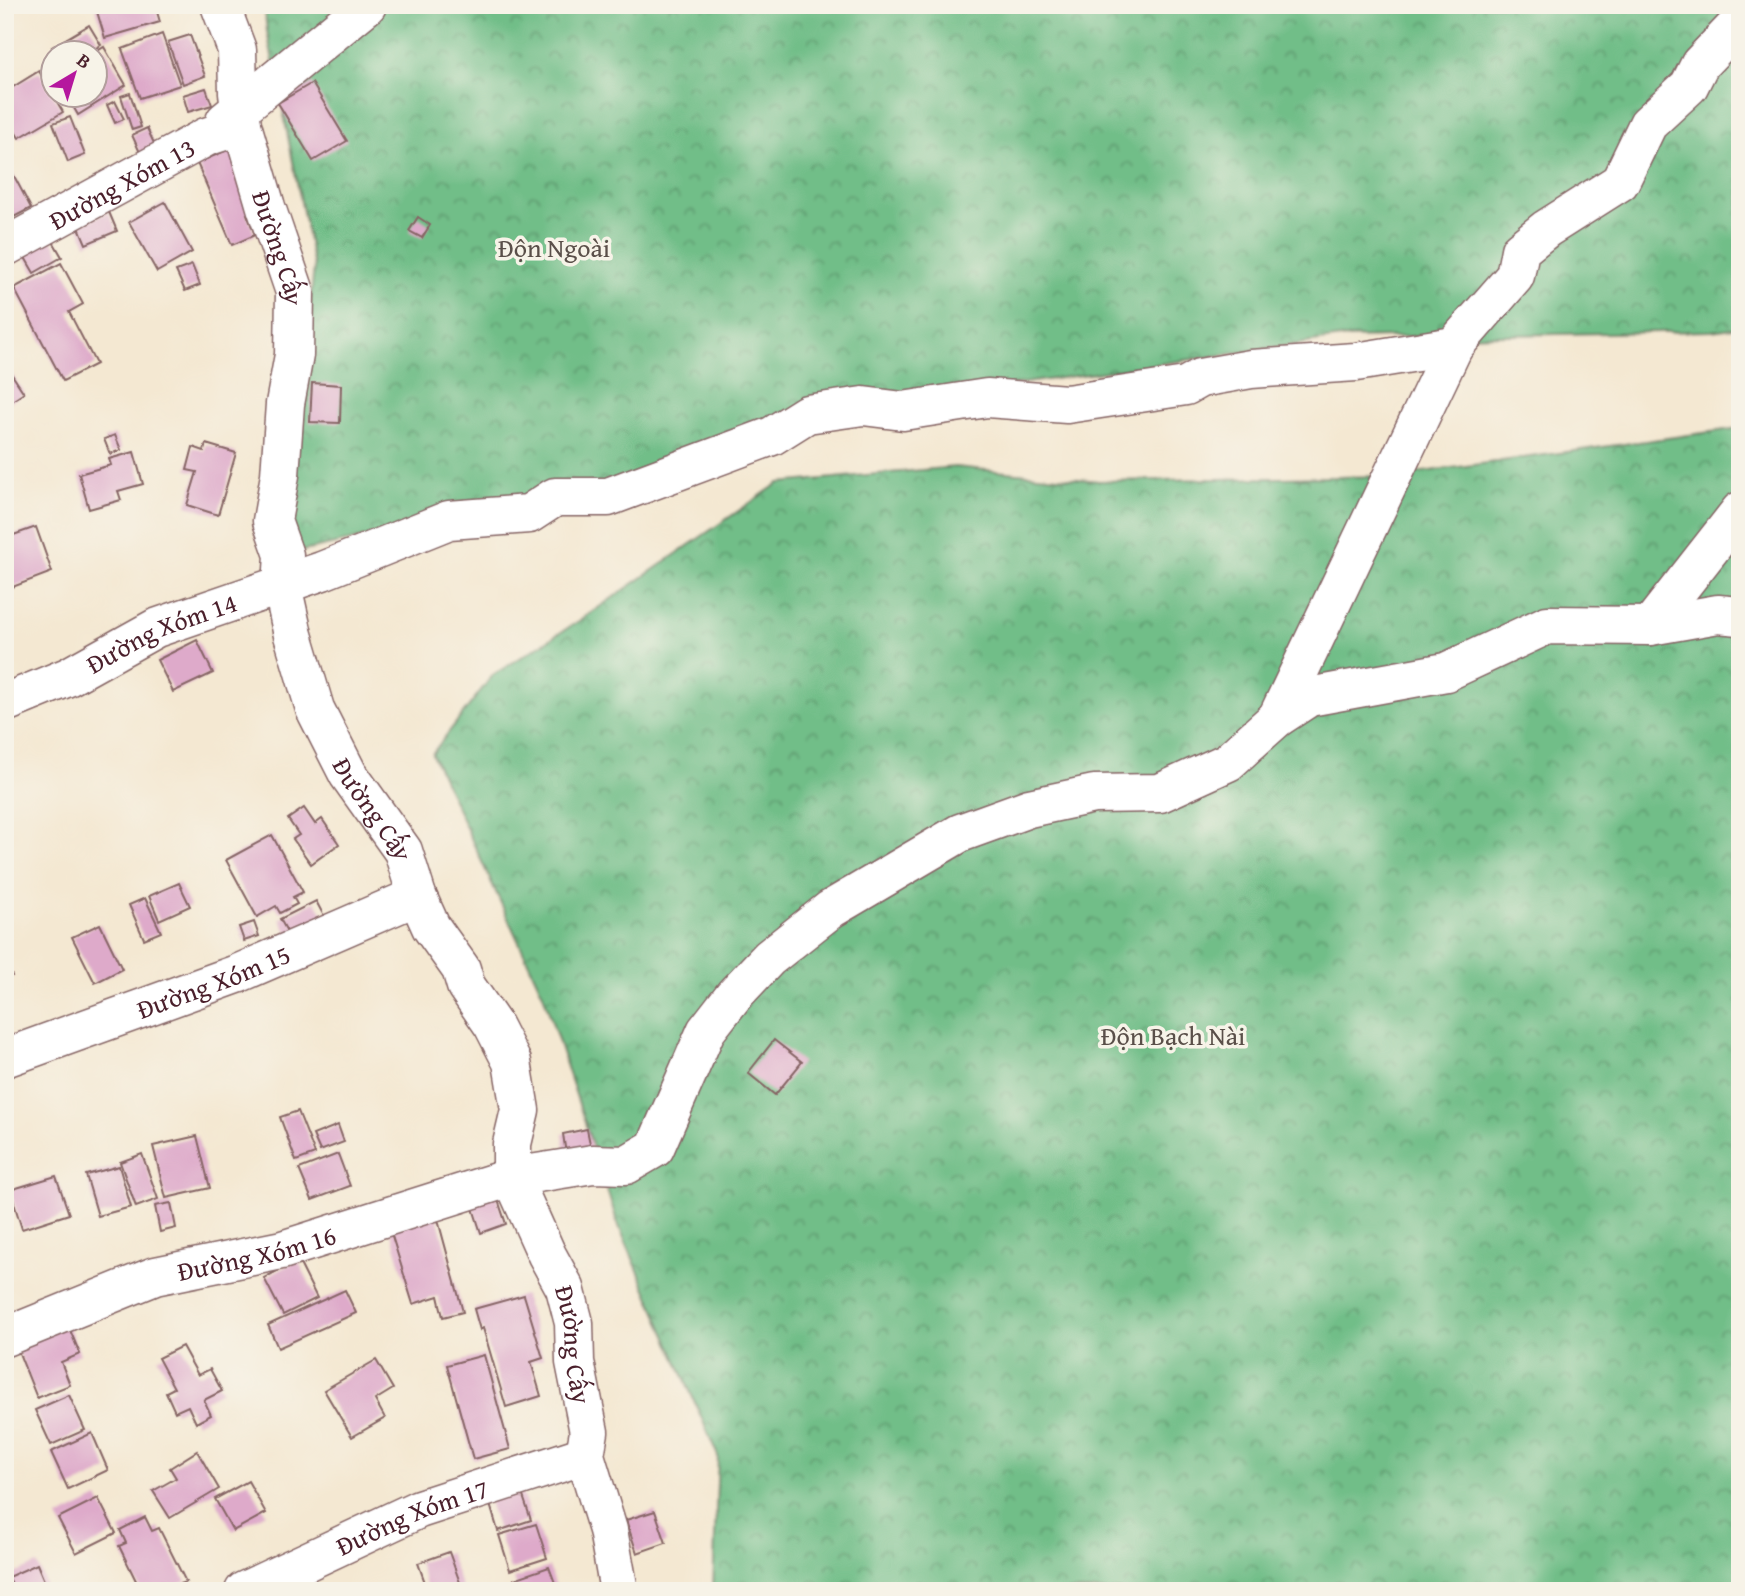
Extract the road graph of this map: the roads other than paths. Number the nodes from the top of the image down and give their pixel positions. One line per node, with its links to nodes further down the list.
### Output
1 (220, 5): 4 (street, Đường Cấy)
2 (367, 5): 5 (street)
3 (1740, 22): 7 (street)
4 (242, 125): 5 (street, Đường Xóm 13); 9 (street, Đường Cấy)
5 (206, 137): 6 (street, Đường Xóm 13)
6 (5, 247)
7 (1454, 346): 9 (street, Đường Xóm 14); 13 (street)
8 (1740, 511): 11 (street)
9 (282, 585): 12 (street, Đường Xóm 14); 14 (street, Đường Cấy)
10 (1740, 616): 11 (street)
11 (1650, 626): 13 (street)
12 (5, 703)
13 (1277, 718): 16 (street, Đường Xóm 16)
14 (417, 897): 15 (street, Đường Xóm 15); 16 (street, Đường Cấy)
15 (5, 1058)
16 (512, 1177): 17 (street, Đường Xóm 16); 18 (street, Đường Cấy)
17 (5, 1336)
18 (585, 1455): 19 (street, Đường Xóm 17); 20 (street, Đường Cấy)
19 (244, 1591)
20 (619, 1591)

